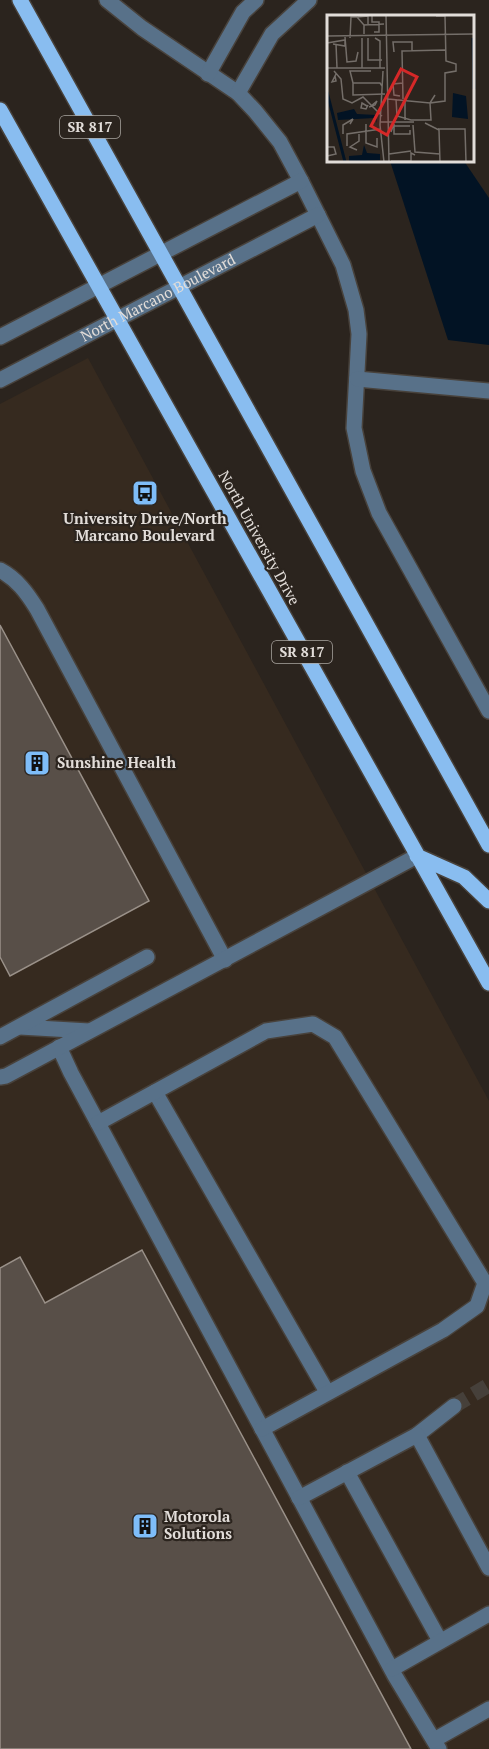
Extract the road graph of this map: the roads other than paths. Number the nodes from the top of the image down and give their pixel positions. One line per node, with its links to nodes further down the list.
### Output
1 (20, 0): 10 (main road, SR 817)
2 (107, 0): 5 (street)
3 (256, 0): 5 (street)
4 (309, 0): 6 (street)
5 (208, 74): 6 (street)
6 (238, 93): 8 (street)
7 (0, 110): 11 (main road, North University Drive / SR 817)
8 (301, 181): 9 (street); 10 (street)
9 (318, 215): 12 (street, North Marcano Boulevard); 16 (street)
10 (161, 254): 11 (street); 12 (main road, SR 817)
11 (98, 286): 13 (main road, North University Drive / SR 817); 14 (street)
12 (180, 288): 13 (street, North Marcano Boulevard); 20 (main road, SR 817)
13 (116, 320): 15 (street, North Marcano Boulevard); 21 (main road, North University Drive / SR 817)
14 (0, 337)
15 (0, 380)
16 (357, 380): 17 (street); 19 (street)
17 (489, 391)
18 (0, 570): 24 (street)
19 (489, 711)
20 (489, 845)
21 (417, 856): 22 (main road); 24 (street); 25 (main road, North University Drive / SR 817)
22 (489, 901)
23 (147, 957): 26 (street)
24 (225, 960): 27 (street)
25 (489, 983)
26 (19, 1026): 27 (street); 28 (street)
27 (89, 1031): 29 (street)
28 (0, 1037)
29 (59, 1047): 30 (street); 32 (street)
30 (2, 1072)
31 (155, 1092): 32 (street); 33 (street); 33 (street)
32 (98, 1123): 35 (street)
33 (327, 1392): 35 (street)
34 (454, 1406): 36 (street)
35 (262, 1429): 38 (street)
36 (417, 1435): 37 (street); 39 (street)
37 (347, 1472): 38 (street); 41 (street)
38 (299, 1498): 42 (street)
39 (489, 1568)
40 (489, 1614): 41 (street)
41 (440, 1641): 42 (street)
42 (392, 1670): 44 (street)
43 (489, 1710): 44 (street)
44 (436, 1745)

